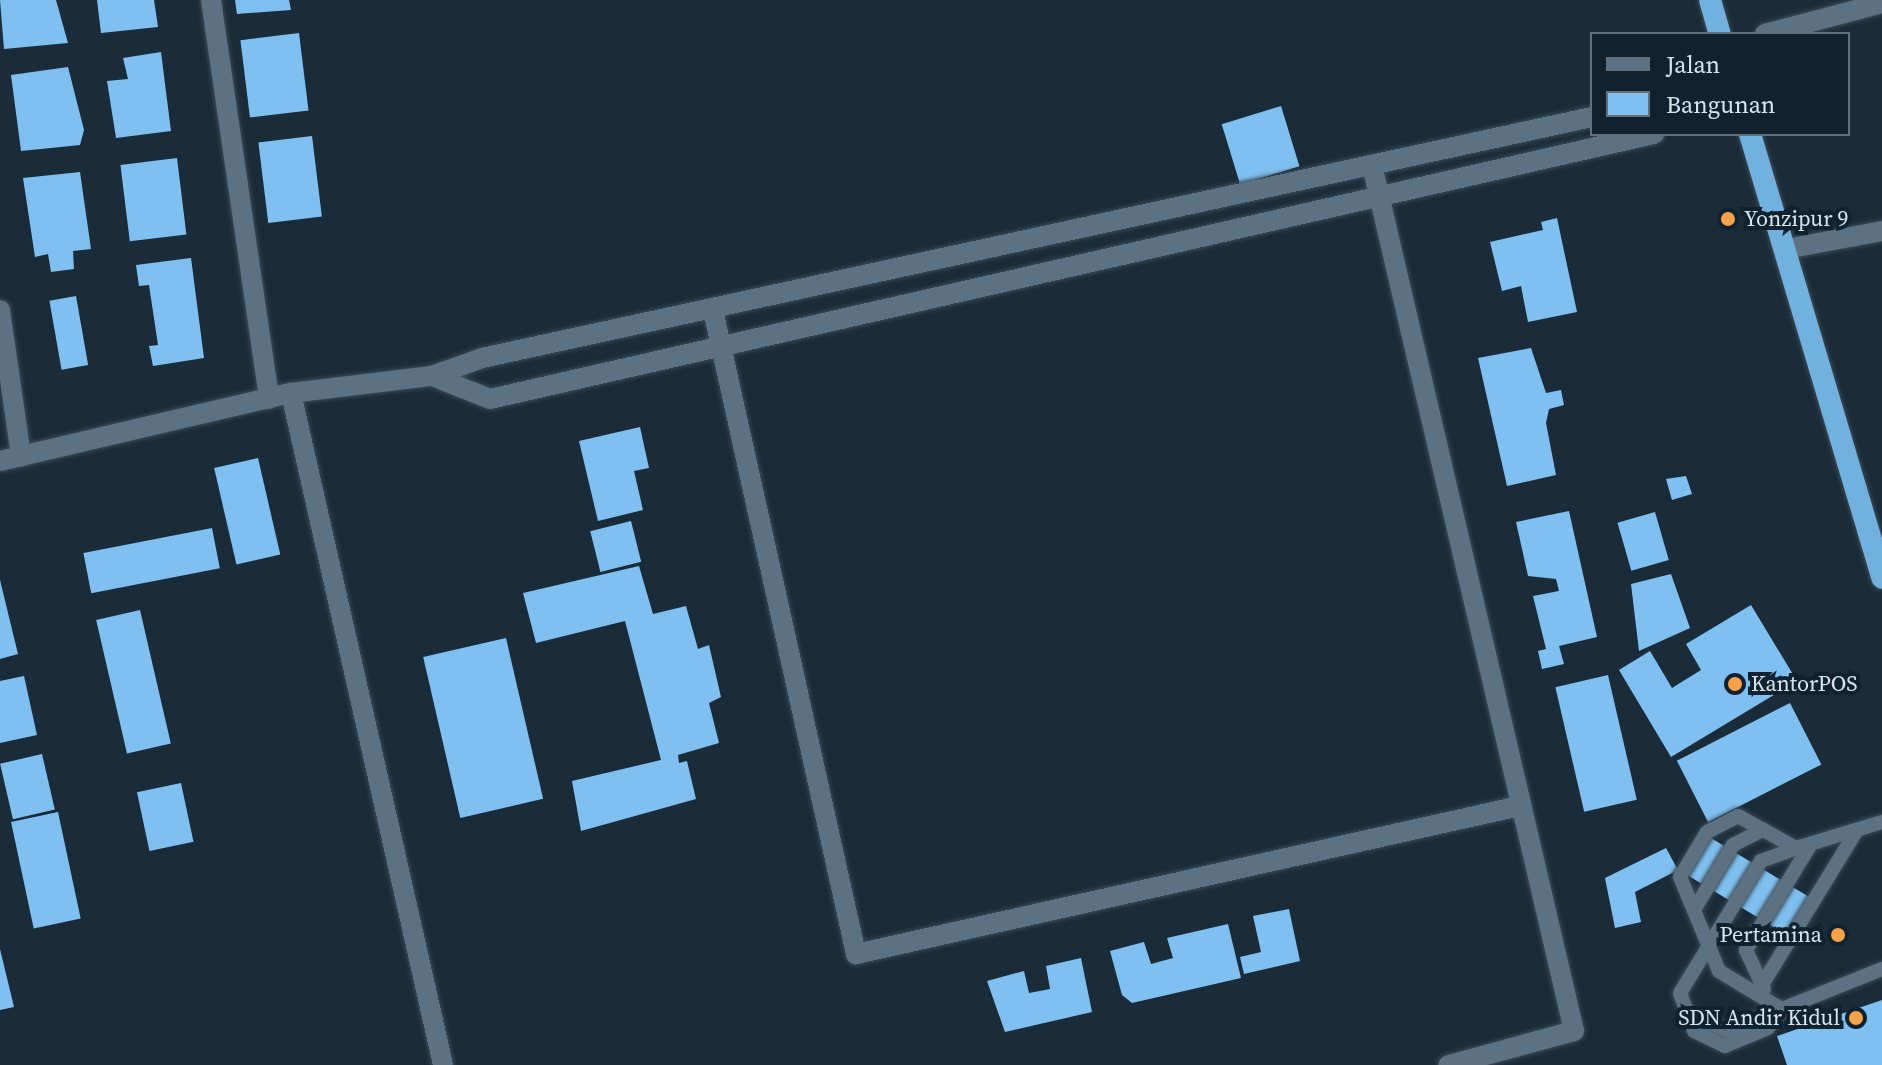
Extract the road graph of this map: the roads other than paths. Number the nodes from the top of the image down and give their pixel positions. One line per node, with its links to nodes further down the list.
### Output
1 (211, 0): 20 (street)
2 (1710, 0): 4 (highway)
3 (1882, 3): 5 (street)
4 (1719, 32)
5 (1773, 32)
6 (1590, 117): 7 (street)
7 (1546, 127): 10 (street); 11 (street)
8 (1646, 136): 10 (street)
9 (1751, 136): 14 (highway)
10 (1552, 158): 12 (street)
11 (1372, 165): 12 (street); 16 (street)
12 (1379, 197): 17 (street); 24 (street)
13 (1882, 231): 14 (street)
14 (1786, 249): 23 (highway)
15 (0, 310): 21 (street)
16 (713, 310): 17 (street); 18 (street)
17 (721, 346): 18 (street); 24 (street)
18 (432, 376): 19 (street)
19 (291, 393): 20 (street); 34 (street)
20 (269, 399): 21 (street)
21 (21, 456): 22 (street)
22 (0, 461)
23 (1882, 578)
24 (1520, 806): 35 (street)
25 (1882, 822): 27 (lane)
26 (1763, 830): 28 (lane); 29 (lane); 29 (lane)
27 (1857, 830): 28 (lane); 32 (lane)
28 (1803, 846): 30 (lane); 32 (lane)
29 (1694, 910): 30 (lane)
30 (1710, 946): 32 (lane); 33 (lane)
31 (1882, 969): 33 (lane)
32 (1765, 991): 33 (lane)
33 (1783, 1010)
34 (443, 1065)
35 (1449, 1065)

